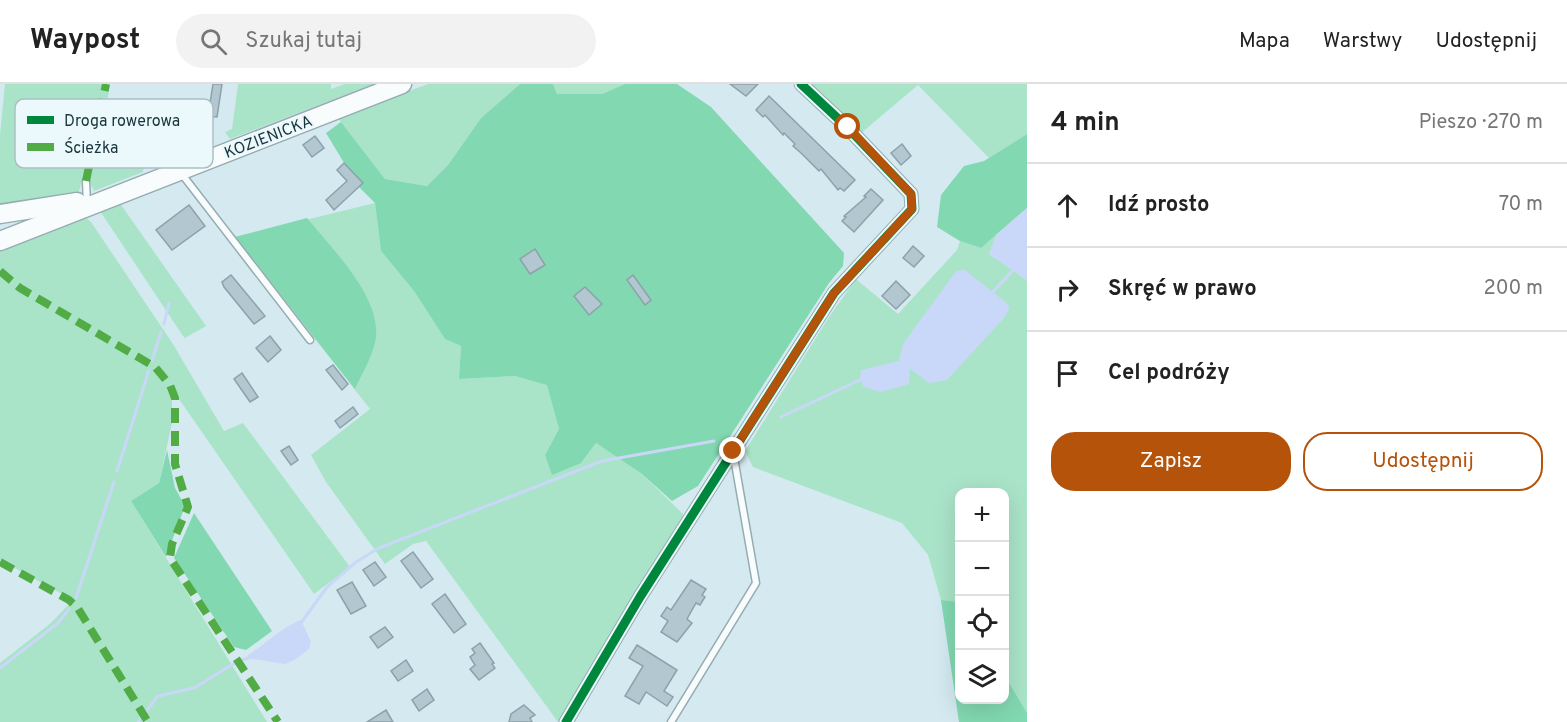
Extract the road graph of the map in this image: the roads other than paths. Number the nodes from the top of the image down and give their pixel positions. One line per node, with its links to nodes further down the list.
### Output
1 (402, 84): 3 (main road, KOZIENICKA)
2 (801, 84): 11 (street)
3 (213, 157)
4 (184, 168): 5 (main road, KOZIENICKA)
5 (179, 170): 7 (main road, KOZIENICKA); 10 (lane)
6 (86, 182): 7 (lane)
7 (91, 202): 8 (main road, KOZIENICKA); 9 (main road, KOZIENICKA)
8 (0, 214)
9 (0, 241)
10 (310, 340)
11 (733, 451): 12 (street); 13 (lane)
12 (566, 722)
13 (671, 722)

